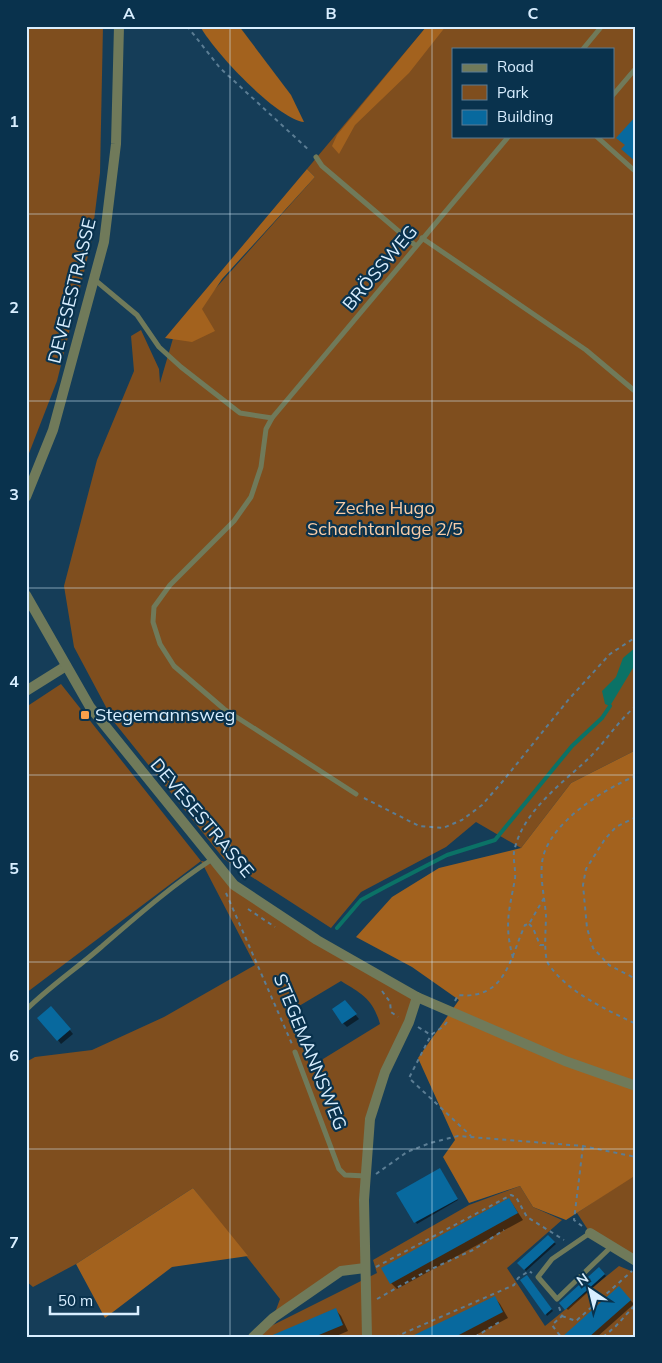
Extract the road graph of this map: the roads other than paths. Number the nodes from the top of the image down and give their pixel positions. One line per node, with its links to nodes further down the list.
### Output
1 (118, 26): 12 (street, DEVESESTRASSE)
2 (602, 26): 3 (lane)
3 (584, 48)
4 (636, 68): 5 (lane)
5 (614, 94)
6 (507, 138): 10 (lane, BRÖSSWEG)
7 (598, 138): 9 (lane)
8 (316, 157): 11 (lane)
9 (636, 172)
10 (422, 238): 11 (lane, BRÖSSWEG); 13 (lane)
11 (416, 246): 14 (lane, BRÖSSWEG)
12 (95, 280): 14 (lane); 15 (street, DEVESESTRASSE)
13 (636, 392)
14 (272, 418): 20 (lane)
15 (26, 497)
16 (26, 595): 17 (street, DEVESESTRASSE)
17 (29, 606): 18 (street, DEVESESTRASSE)
18 (66, 666): 19 (street); 21 (street, DEVESESTRASSE)
19 (26, 691)
20 (356, 794)
21 (211, 860): 22 (street, DEVESESTRASSE); 23 (lane)
22 (416, 997): 25 (street, DEVESESTRASSE); 26 (street, STEGEMANNSWEG)
23 (26, 1010)
24 (295, 1052): 26 (lane, STEGEMANNSWEG)
25 (636, 1086)
26 (366, 1176): 30 (street, STEGEMANNSWEG)
27 (590, 1233): 28 (street); 28 (lane)
28 (612, 1246): 29 (street)
29 (636, 1261)
30 (365, 1270): 31 (street); 32 (street, STEGEMANNSWEG)
31 (254, 1337)
32 (367, 1337)

